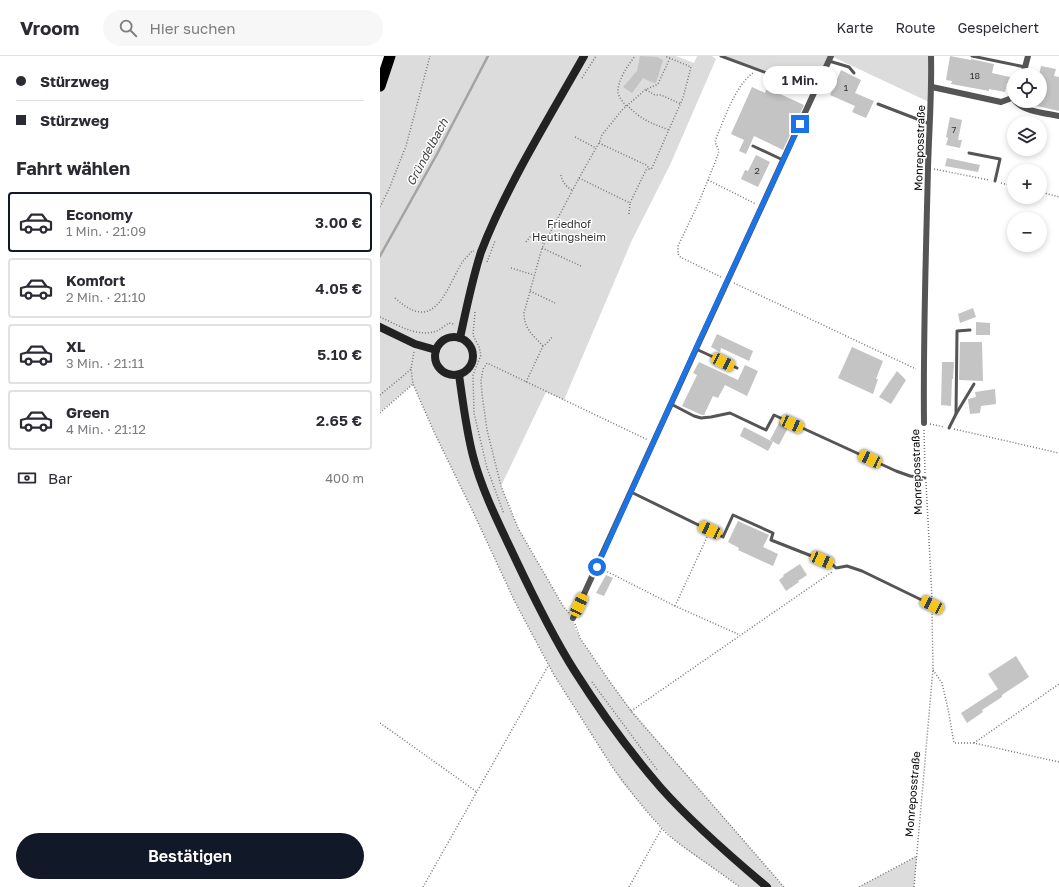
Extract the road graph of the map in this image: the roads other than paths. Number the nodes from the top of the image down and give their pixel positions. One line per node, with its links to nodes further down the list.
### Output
1 (390, 56): 10 (highway)
2 (584, 56): 24 (main road)
3 (721, 56): 12 (lane)
4 (931, 56): 11 (street, Monreposstraße)
5 (972, 56): 8 (lane)
6 (1028, 56): 8 (street)
7 (830, 58): 9 (lane); 12 (street)
8 (1025, 67)
9 (854, 72)
10 (380, 86)
11 (932, 87): 13 (street); 17 (street, Monreposstraße)
12 (815, 91): 20 (street)
13 (1007, 101)
14 (878, 104): 17 (lane)
15 (1026, 108): 16 (street)
16 (1059, 116)
17 (930, 124): 32 (street, Monreposstraße)
18 (753, 146): 20 (lane)
19 (969, 153): 21 (lane)
20 (783, 160): 25 (street)
21 (994, 181)
22 (380, 327): 26 (main road)
23 (970, 330): 31 (lane)
24 (460, 338): 26 (main road); 28 (main road)
25 (696, 348): 27 (lane); 30 (street)
26 (436, 350): 28 (main road)
27 (737, 368)
28 (459, 374): 38 (main road)
29 (974, 384): 31 (lane)
30 (671, 404): 34 (lane); 35 (street)
31 (956, 414): 33 (lane)
32 (924, 423)
33 (949, 428)
34 (925, 478)
35 (631, 492): 36 (lane); 37 (street)
36 (932, 605)
37 (573, 618)
38 (767, 887)

